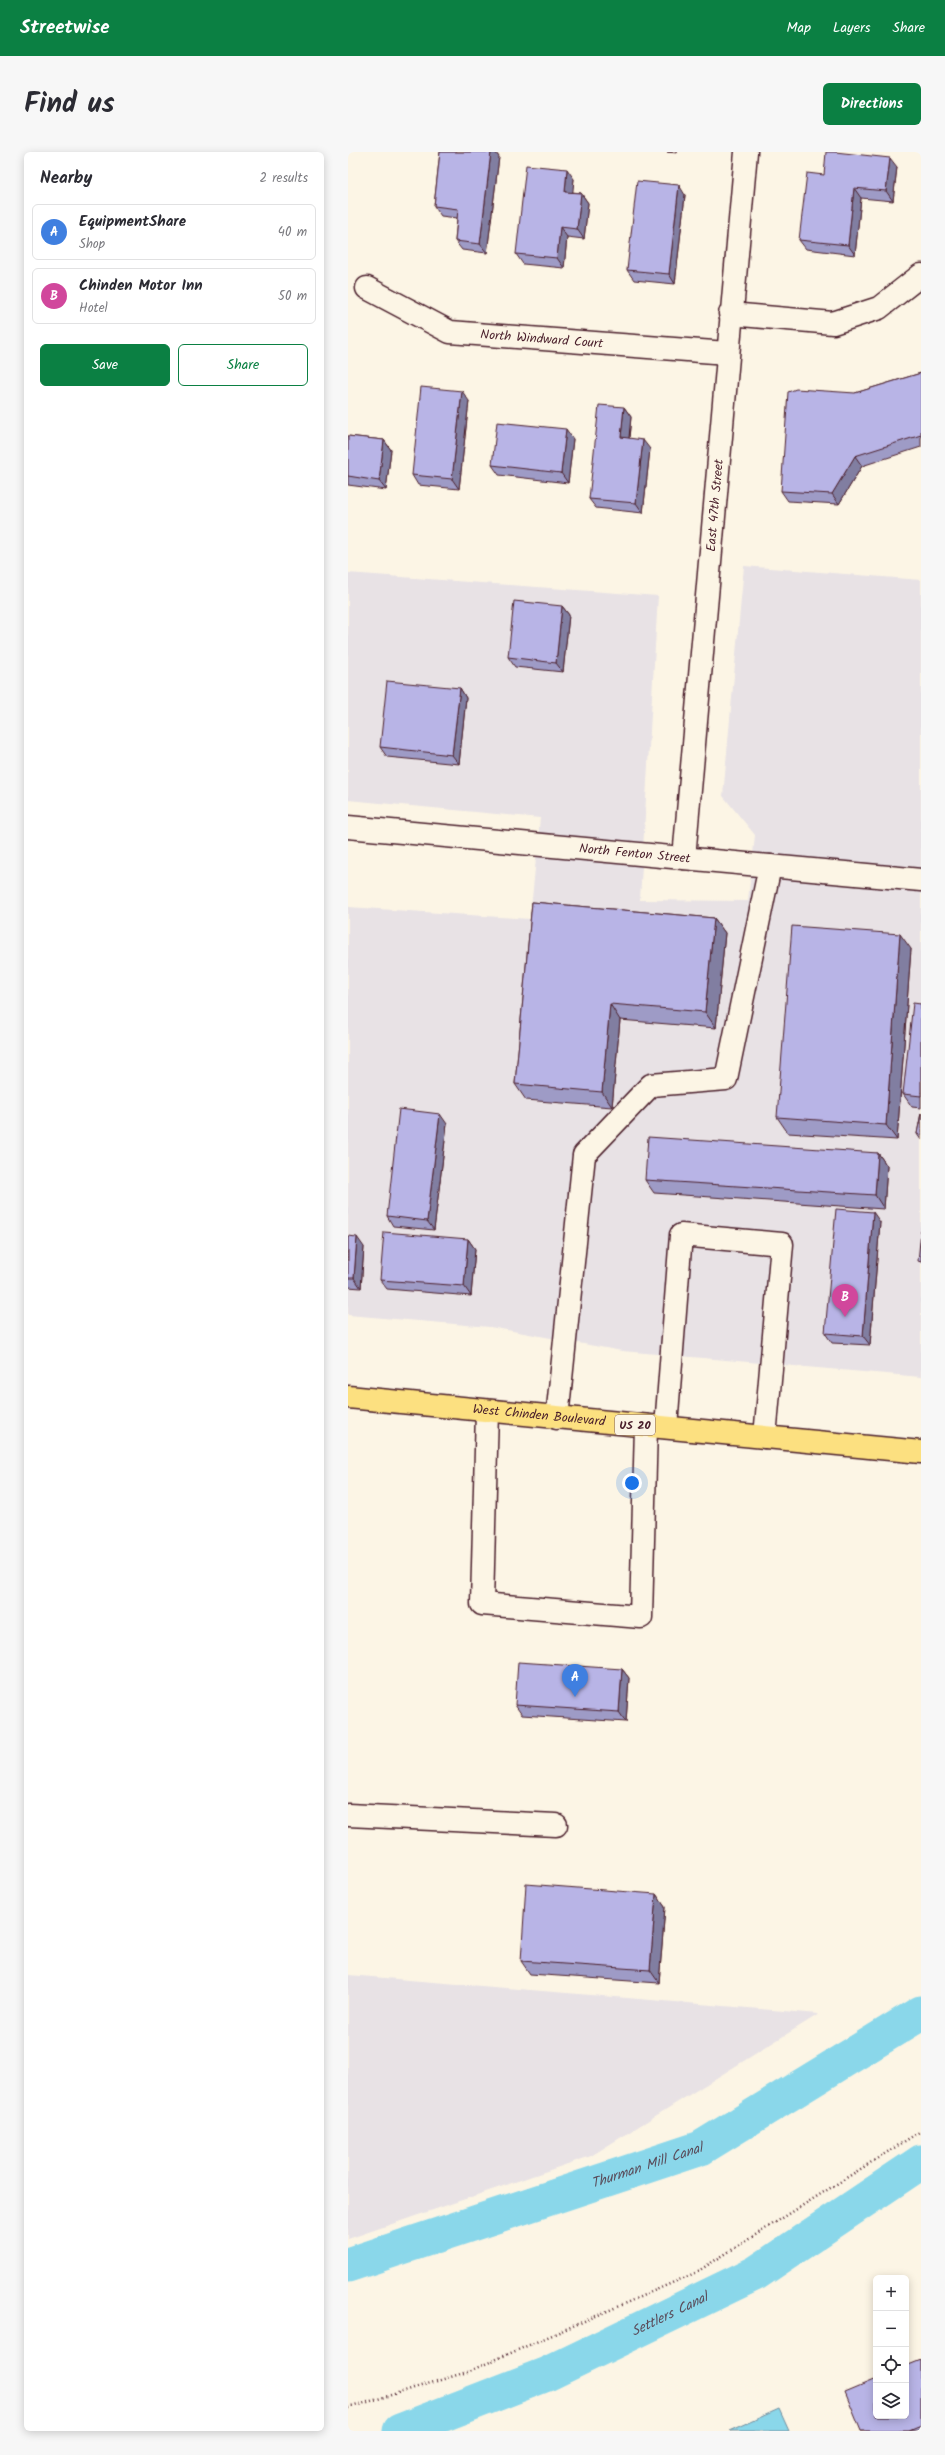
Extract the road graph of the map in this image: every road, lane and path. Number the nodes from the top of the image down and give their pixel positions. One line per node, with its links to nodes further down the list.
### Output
1 (746, 152): 4 (street, East 47th Street)
2 (921, 274): 4 (street)
3 (367, 288): 5 (street, North Windward Court)
4 (730, 314): 5 (street, East 47th Street)
5 (727, 353): 7 (street, East 47th Street)
6 (348, 827): 7 (street, North Fenton Street)
7 (684, 858): 8 (street, North Fenton Street)
8 (770, 866): 9 (street, North Fenton Street); 12 (street)
9 (921, 880)
10 (348, 1397): 11 (main road, West Chinden Boulevard / US 20)
11 (487, 1411): 12 (main road, West Chinden Boulevard / US 20); 13 (street)
12 (557, 1418): 13 (main road, West Chinden Boulevard / US 20)
13 (656, 1426): 14 (main road, West Chinden Boulevard / US 20); 14 (street)
14 (765, 1437): 15 (main road, West Chinden Boulevard / US 20)
15 (921, 1452)
16 (348, 1815): 17 (street)
17 (556, 1825)
18 (921, 2131): 19 (path)
19 (348, 2408)

